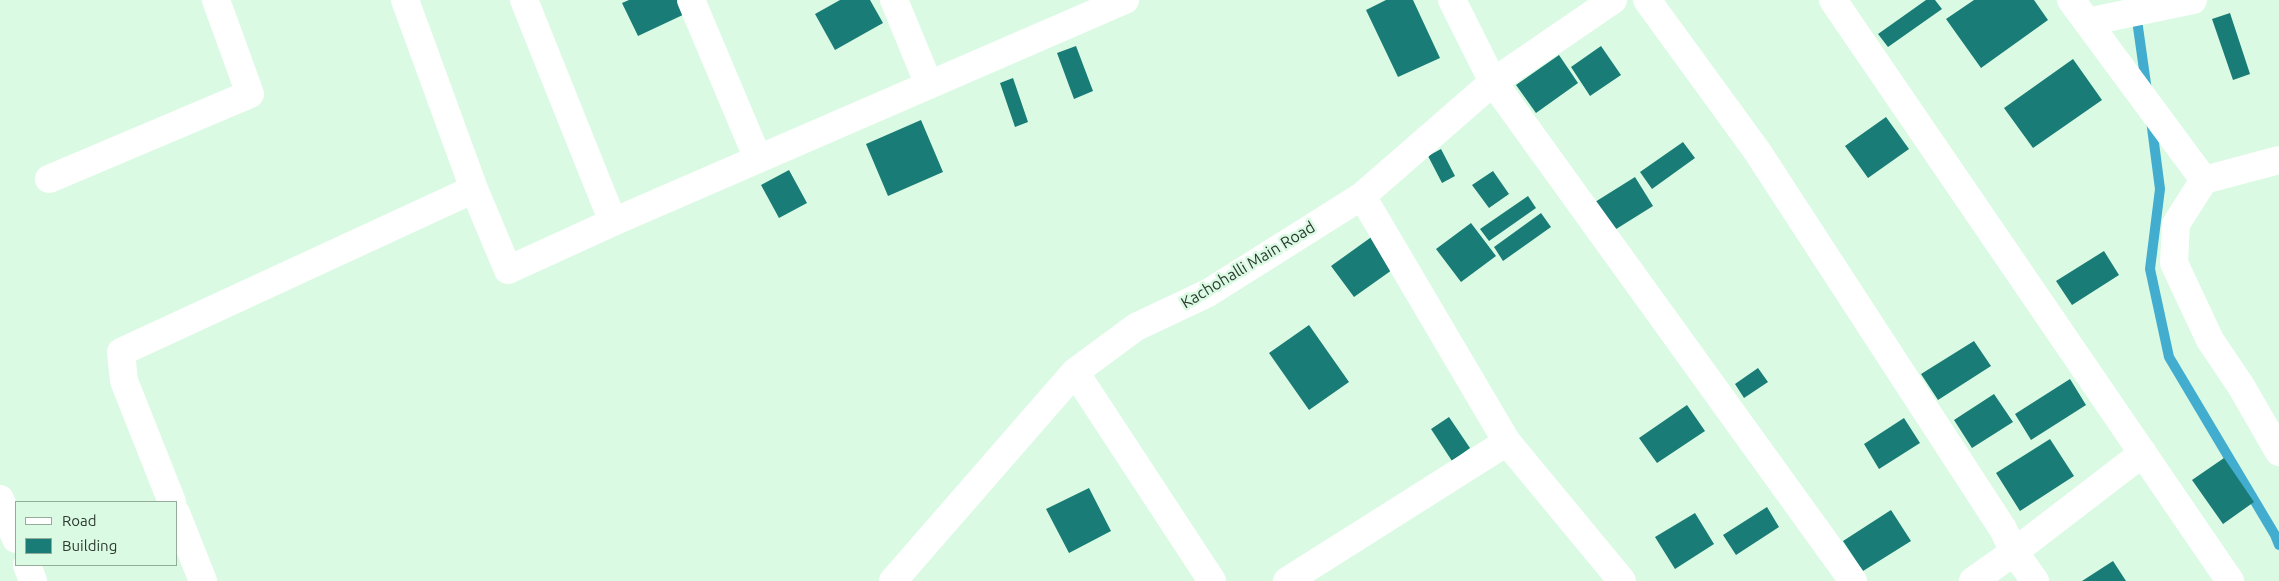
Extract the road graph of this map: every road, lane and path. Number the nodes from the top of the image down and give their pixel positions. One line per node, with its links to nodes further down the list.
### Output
1 (216, 0): 19 (main road)
2 (405, 0): 21 (main road)
3 (524, 0): 23 (main road)
4 (691, 0): 17 (main road)
5 (894, 0): 16 (main road)
6 (1125, 0): 13 (main road)
7 (1452, 0): 15 (main road)
8 (1613, 0): 15 (main road, Kachohalli Main Road)
9 (1647, 0): 32 (main road)
10 (1834, 0): 27 (main road)
11 (2071, 0): 14 (main road)
12 (2193, 0): 14 (main road)
13 (1077, 9): 16 (main road)
14 (2087, 22): 20 (main road)
15 (1492, 82): 22 (main road, Kachohalli Main Road); 40 (main road)
16 (929, 85): 17 (main road)
17 (758, 159): 23 (main road)
18 (2279, 160): 20 (main road)
19 (49, 179)
20 (2204, 180): 26 (main road)
21 (474, 189): 23 (main road); 29 (main road)
22 (1362, 196): 24 (main road, Kachohalli Main Road); 25 (main road)
23 (613, 222)
24 (1075, 372): 36 (main road, Kachohalli Main Road); 37 (main road)
25 (1507, 442): 38 (main road); 39 (main road)
26 (2279, 452)
27 (2144, 453): 32 (main road); 43 (main road)
28 (0, 499): 31 (main road)
29 (172, 501)
30 (178, 518): 35 (main road)
31 (15, 536)
32 (2014, 552): 41 (main road); 42 (main road)
33 (27, 566): 34 (main road)
34 (34, 581)
35 (203, 581)
36 (893, 581)
37 (1212, 581)
38 (1287, 581)
39 (1622, 581)
40 (1853, 581)
41 (1973, 581)
42 (2035, 581)
43 (2230, 581)

